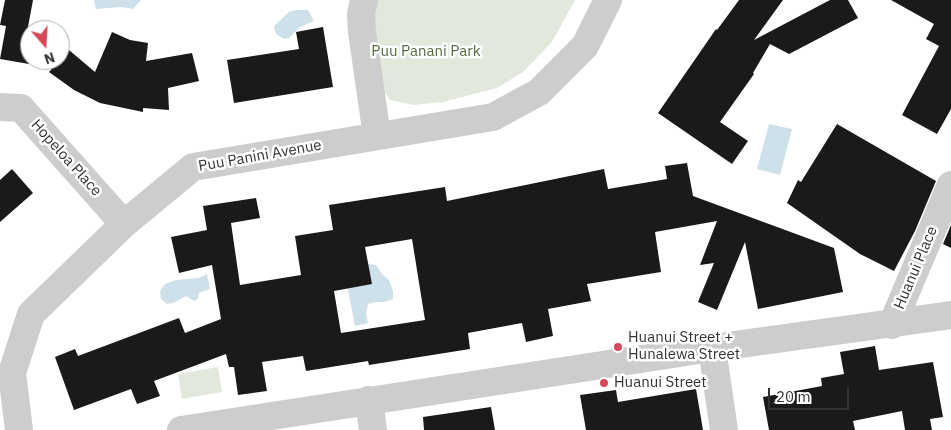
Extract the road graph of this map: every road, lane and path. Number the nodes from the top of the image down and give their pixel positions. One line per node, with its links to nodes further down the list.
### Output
1 (364, 0): 4 (street)
2 (608, 0): 4 (street, Puu Panini Avenue)
3 (0, 107): 6 (street, Hopeloa Place)
4 (377, 136): 6 (street, Puu Panini Avenue)
5 (951, 185): 8 (street, Huanui Place)
6 (124, 224): 11 (street, Puu Panini Avenue)
7 (951, 315): 8 (street)
8 (892, 324): 9 (street)
9 (712, 348): 10 (street); 14 (street)
10 (369, 400): 12 (street); 13 (street)
11 (20, 430)
12 (181, 430)
13 (373, 430)
14 (724, 430)

